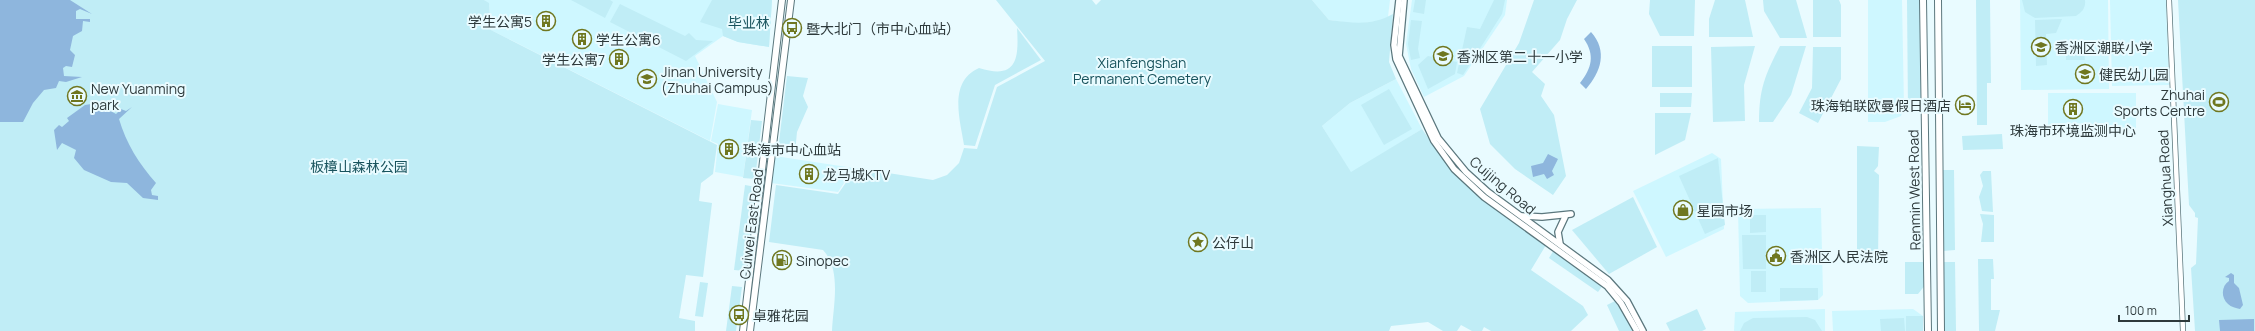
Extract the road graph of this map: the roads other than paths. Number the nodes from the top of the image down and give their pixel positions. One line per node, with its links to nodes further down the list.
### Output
1 (782, 0): 12 (main road, Cuiwei East Road)
2 (791, 0): 13 (main road, Cuiwei East Road)
3 (1399, 0): 14 (main road, Cuijing Road)
4 (1404, 0): 10 (main road, Cuijing Road)
5 (1923, 0): 8 (main road, Renmin West Road)
6 (1938, 0): 9 (main road, Renmin West Road)
7 (2169, 0): 18 (street, Xianghua Road)
8 (1924, 109): 9 (main road); 16 (main road, Renmin West Road)
9 (1939, 109): 17 (main road, Renmin West Road)
10 (1520, 216): 11 (main road, Cuijing Road); 11 (main road)
11 (1561, 246): 15 (main road, Cuijing Road)
12 (743, 331)
13 (750, 331)
14 (1636, 331)
15 (1643, 331)
16 (1928, 331)
17 (1941, 331)
18 (2183, 331)

